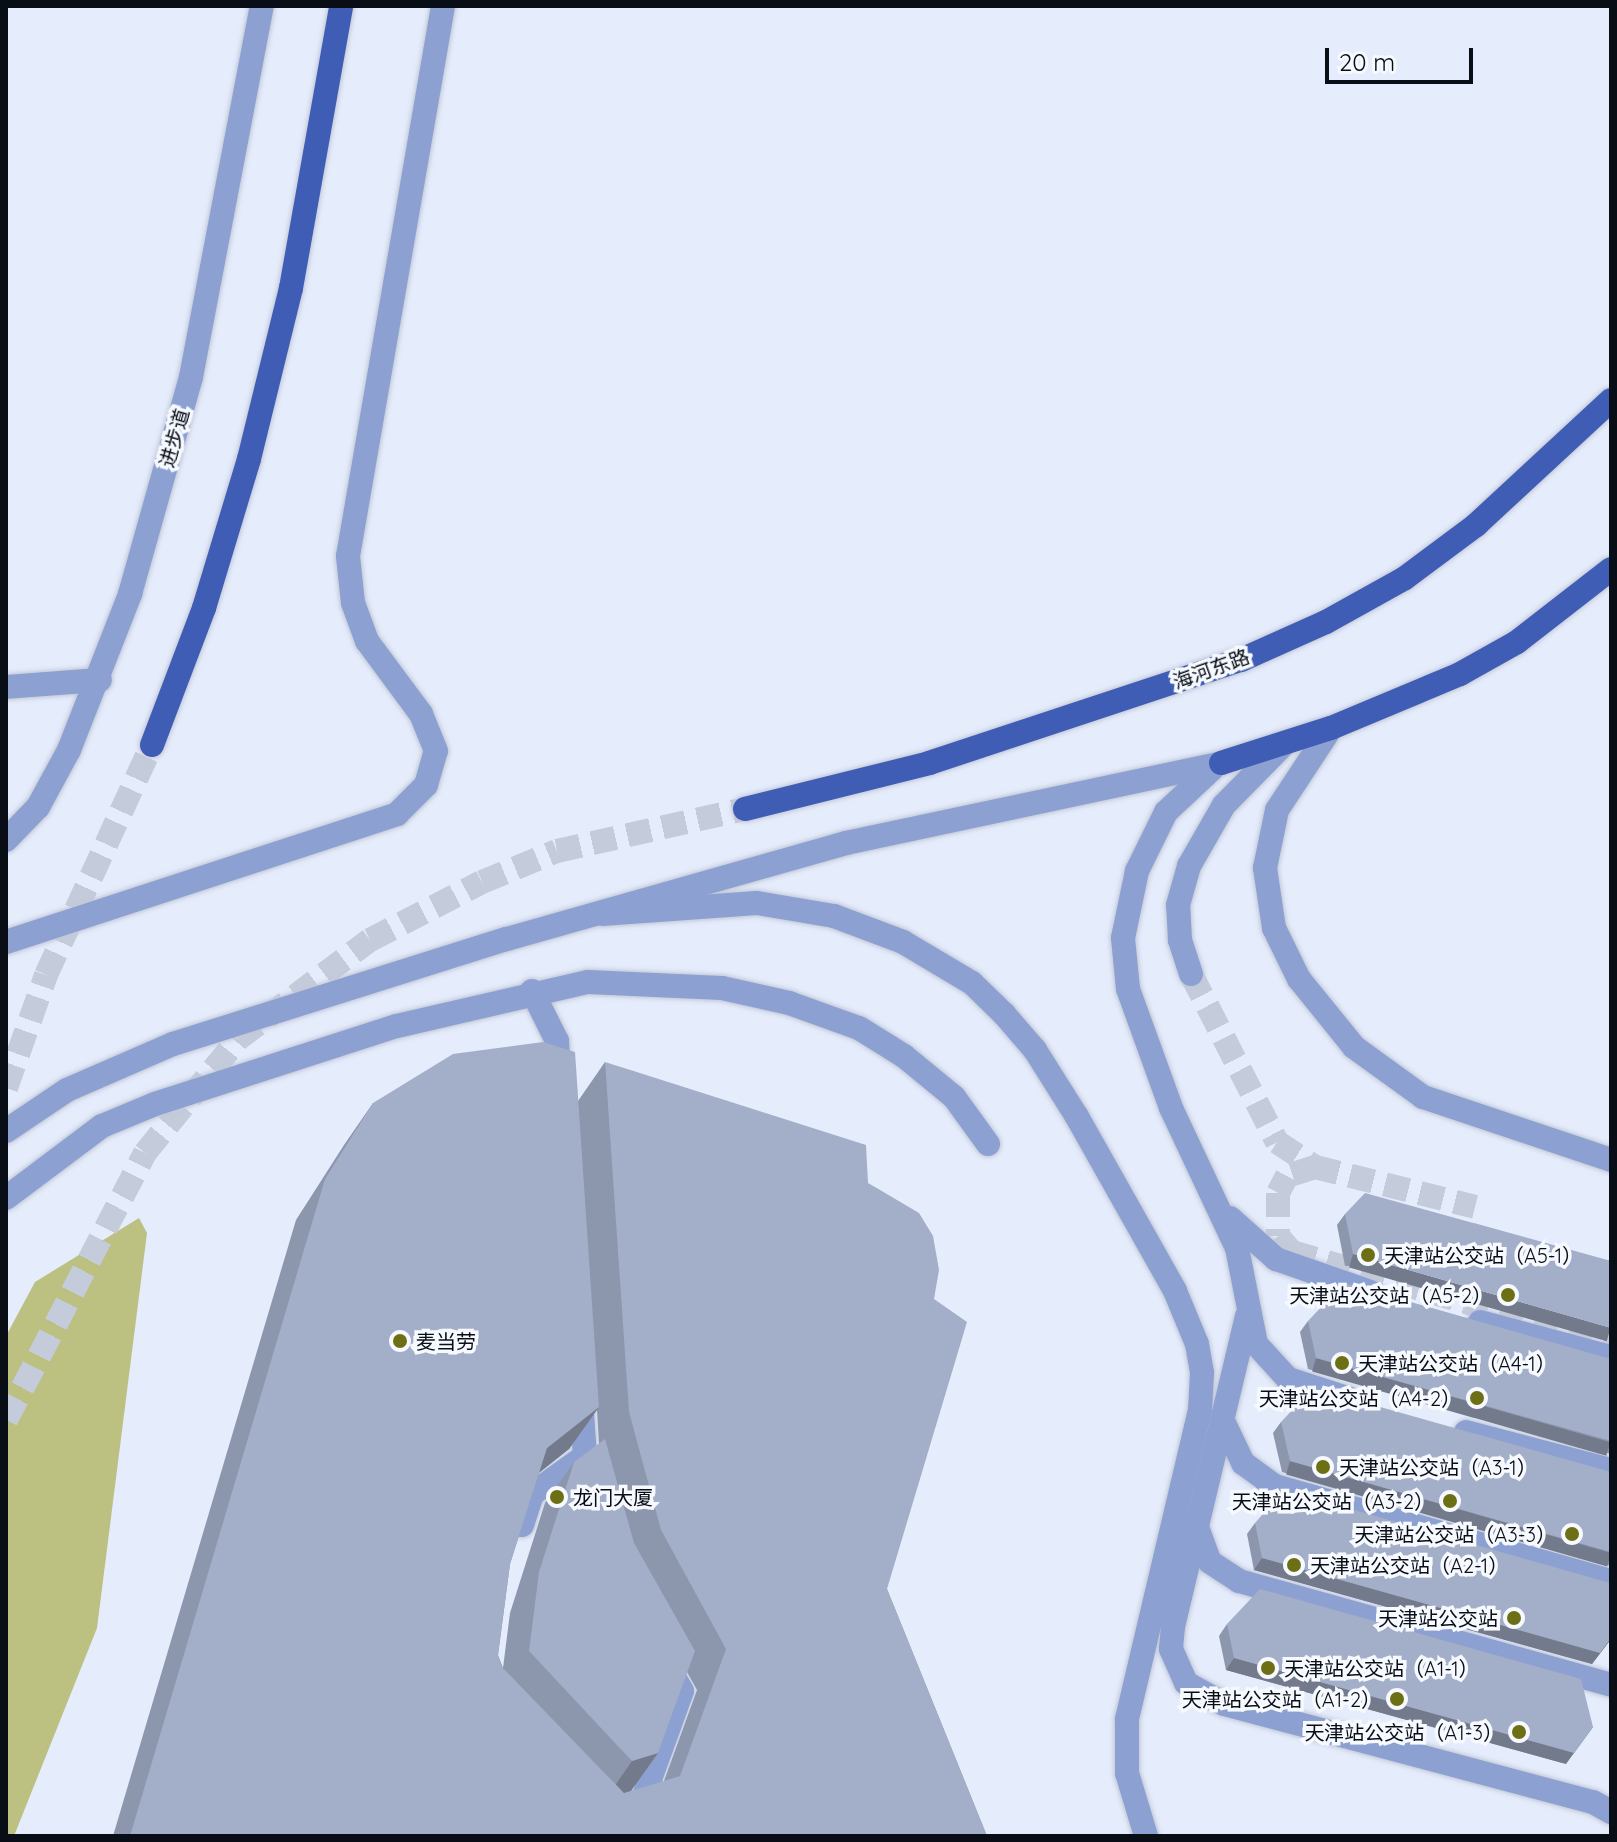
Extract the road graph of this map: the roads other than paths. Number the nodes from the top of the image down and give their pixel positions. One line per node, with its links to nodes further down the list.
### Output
1 (262, 6): 6 (street, 进步道)
2 (341, 6): 9 (main road)
3 (443, 6): 15 (street)
4 (1611, 400): 12 (main road, 海河东路)
5 (1611, 569): 8 (main road)
6 (100, 680): 7 (street); 13 (street, 进步道)
7 (6, 687)
8 (1331, 728): 10 (main road); 21 (street)
9 (152, 745)
10 (1282, 746): 11 (main road); 16 (street)
11 (1221, 763): 14 (street); 23 (street)
12 (745, 809)
13 (6, 840)
14 (602, 914): 19 (street); 42 (street)
15 (6, 942)
16 (1191, 974)
17 (532, 991): 18 (street); 20 (street); 22 (street)
18 (561, 1103)
19 (6, 1131)
20 (988, 1144)
21 (1611, 1160)
22 (6, 1198)
23 (1223, 1210): 24 (street); 25 (street)
24 (1397, 1299)
25 (1249, 1307): 29 (street); 30 (street)
26 (1458, 1316): 27 (street)
27 (1611, 1357)
28 (580, 1379): 32 (street)
29 (1376, 1406)
30 (1223, 1421): 35 (street); 37 (street)
31 (1447, 1426): 33 (street)
32 (585, 1456): 34 (street); 36 (street)
33 (1611, 1470)
34 (593, 1486)
35 (1197, 1527): 39 (street); 40 (street)
36 (513, 1552)
37 (1611, 1581)
38 (653, 1640): 41 (street)
39 (1611, 1685)
40 (1611, 1812)
41 (612, 1816)
42 (1146, 1836)

